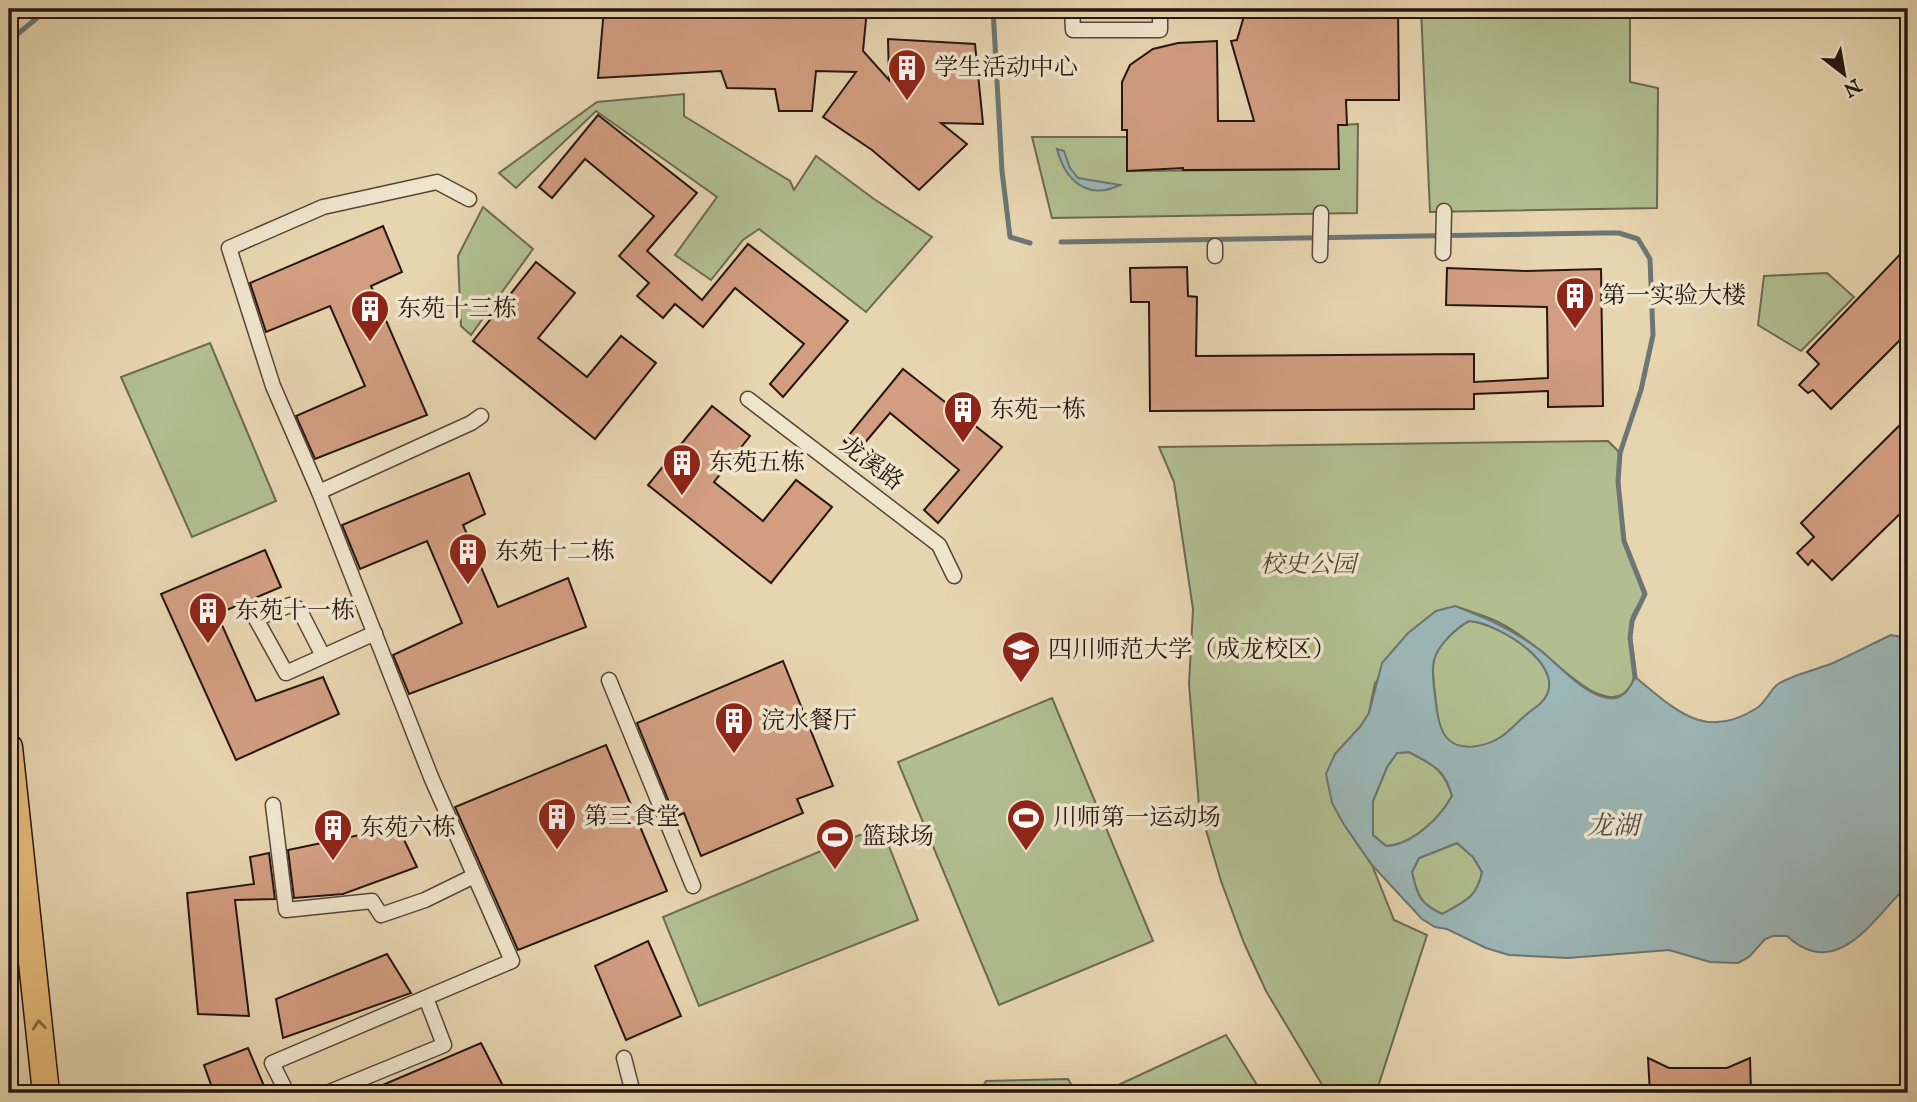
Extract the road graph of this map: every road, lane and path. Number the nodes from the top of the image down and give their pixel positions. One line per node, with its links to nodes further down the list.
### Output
1 (1072, 9): 2 (street)
2 (1160, 9)
3 (469, 199): 10 (street)
4 (1444, 211): 6 (street)
5 (1321, 213): 7 (street)
6 (1444, 242)
7 (1320, 243)
8 (747, 399): 11 (street, 龙溪路)
9 (481, 416): 10 (street)
10 (320, 492): 12 (street)
11 (954, 576)
12 (375, 634): 13 (street); 17 (street)
13 (323, 656): 13 (street)
14 (609, 680): 18 (street)
15 (9, 747): 21 (highway, one-way to 15)
16 (274, 805): 17 (street)
17 (474, 876): 19 (street)
18 (693, 886)
19 (426, 998): 22 (street); 23 (street)
20 (624, 1058): 24 (street)
21 (46, 1093)
22 (287, 1093)
23 (327, 1093)
24 (633, 1093)

